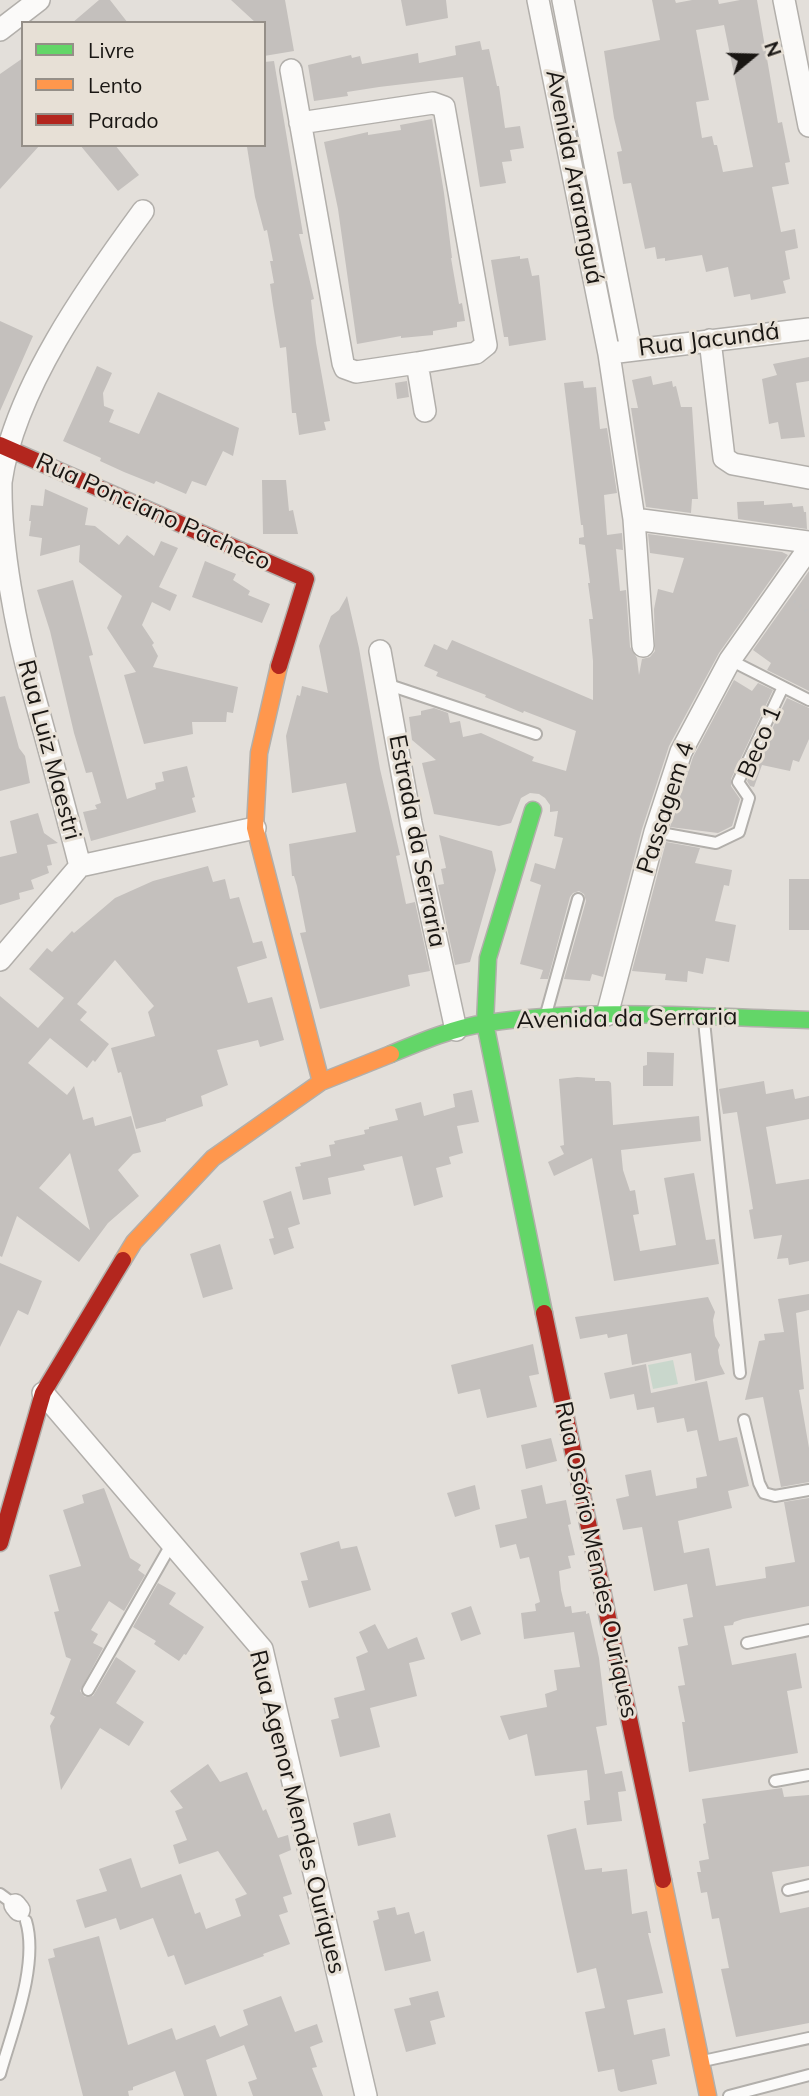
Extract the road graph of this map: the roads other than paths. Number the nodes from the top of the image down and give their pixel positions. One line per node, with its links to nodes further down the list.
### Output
1 (39, 0): 5 (street)
2 (538, 0): 10 (street, Avenida Araranguá)
3 (563, 0): 9 (street, Avenida Araranguá)
4 (783, 0): 8 (street)
5 (0, 30)
6 (291, 70): 7 (street)
7 (300, 122): 16 (street); 16 (street)
8 (809, 126)
9 (589, 135): 10 (street); 14 (street, Avenida Araranguá)
10 (567, 141): 15 (street, Avenida Araranguá)
11 (143, 211): 18 (street, Rua Luiz Maestri)
12 (809, 329): 13 (street, Rua Jacundá)
13 (710, 340): 14 (street, Rua Jacundá); 19 (street)
14 (631, 349): 15 (street, Rua Jacundá)
15 (609, 354): 20 (street)
16 (417, 363): 17 (street)
17 (425, 411)
18 (4, 447): 31 (street, Rua Ponciano Pacheco); 33 (street, Rua Luiz Maestri)
19 (809, 478)
20 (634, 519): 21 (street); 23 (street)
21 (809, 542)
22 (809, 548): 25 (street, Passagem 4)
23 (643, 646)
24 (380, 651): 26 (street, Estrada da Serraria)
25 (730, 660): 27 (lane); 32 (street, Passagem 4)
26 (386, 684): 29 (lane); 41 (street, Estrada da Serraria)
27 (783, 687): 28 (lane); 32 (lane, Beco 1)
28 (809, 700)
29 (536, 734)
30 (533, 810): 40 (street, Rua Osório Mendes Ouriques)
31 (255, 828): 33 (street); 42 (street)
32 (655, 832): 36 (street, Passagem 4)
33 (80, 866): 35 (street)
34 (578, 899): 38 (lane)
35 (0, 960)
36 (607, 1015): 37 (street, Avenida da Serraria); 38 (street, Avenida da Serraria)
37 (704, 1016): 39 (street, Avenida da Serraria); 43 (lane)
38 (546, 1017): 40 (street, Avenida da Serraria)
39 (809, 1020)
40 (485, 1023): 41 (street, Avenida da Serraria); 60 (street, Rua Osório Mendes Ouriques)
41 (456, 1030): 42 (street, Avenida da Serraria)
42 (321, 1082): 44 (street, Avenida da Serraria)
43 (740, 1373)
44 (43, 1393): 46 (street, Avenida da Serraria); 50 (street, Rua Agenor Mendes Ouriques)
45 (744, 1420): 48 (lane)
46 (27, 1446): 47 (street); 49 (street, Avenida da Serraria)
47 (0, 1477)
48 (809, 1490)
49 (0, 1543)
50 (172, 1544): 53 (lane); 63 (street, Rua Agenor Mendes Ouriques)
51 (809, 1630): 52 (lane)
52 (747, 1643)
53 (88, 1690)
54 (809, 1775): 55 (lane)
55 (775, 1781)
56 (809, 1885): 57 (lane)
57 (788, 1890)
58 (15, 1908): 61 (lane)
59 (809, 2038): 60 (lane)
60 (700, 2061): 64 (street, Rua Osório Mendes Ouriques)
61 (0, 2074)
62 (809, 2075): 65 (lane)
63 (366, 2096)
64 (708, 2096)
65 (729, 2096)

